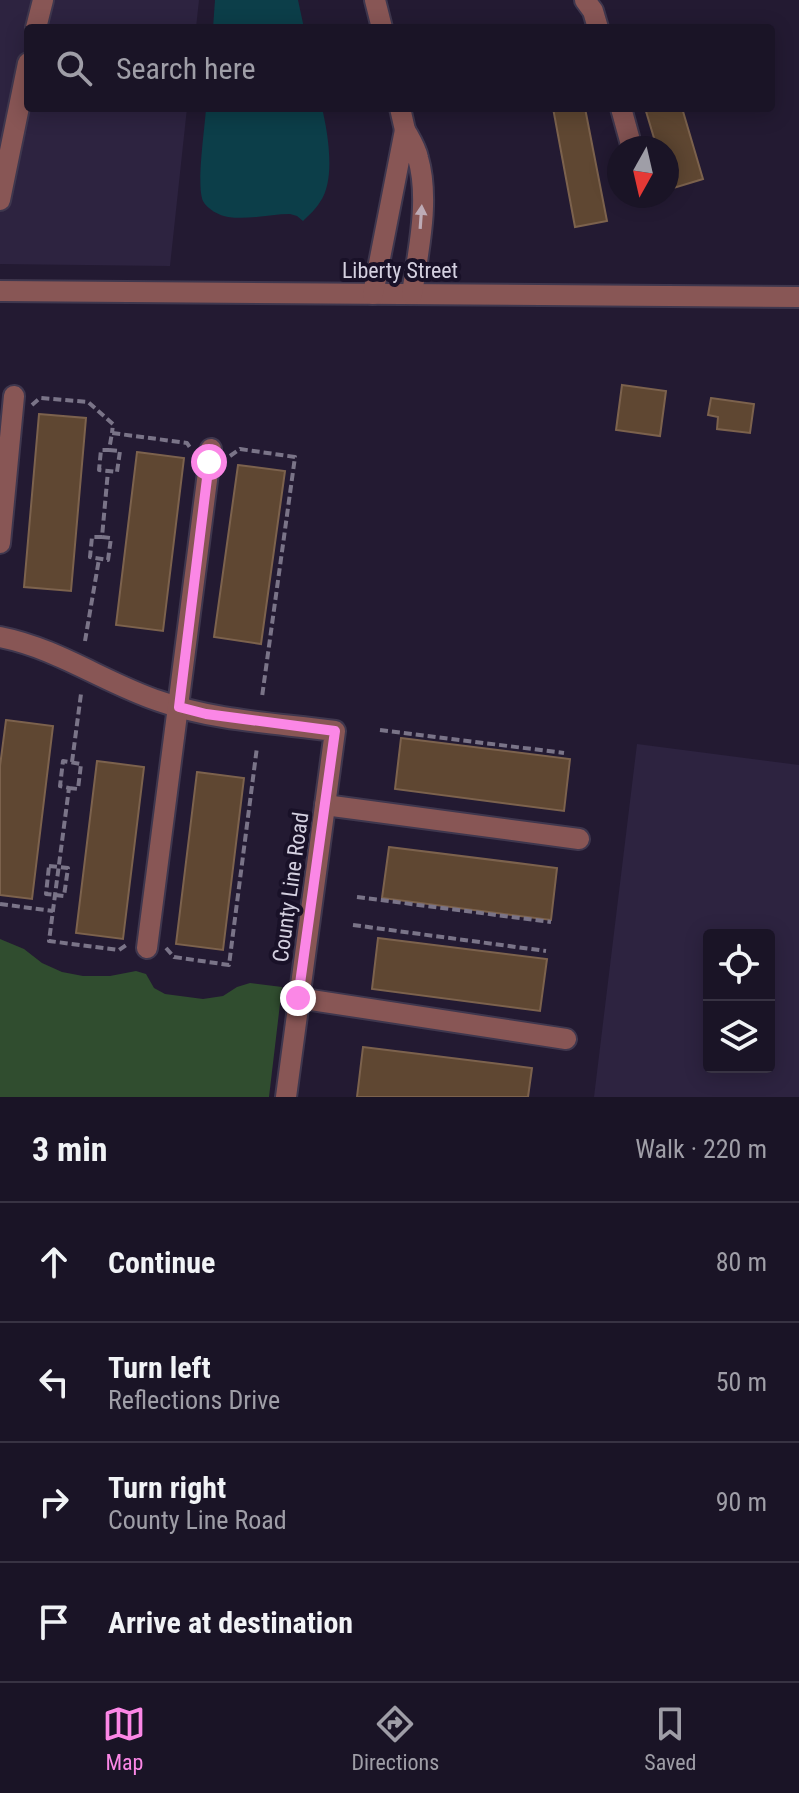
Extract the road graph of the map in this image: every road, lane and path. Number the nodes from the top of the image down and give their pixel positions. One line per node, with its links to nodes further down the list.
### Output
1 (43, 0): 4 (street)
2 (375, 0): 5 (street)
3 (585, 0): 6 (street)
4 (37, 24)
5 (381, 24)
6 (597, 24)
7 (24, 83): 12 (street)
8 (401, 112): 10 (street)
9 (622, 112): 11 (street)
10 (405, 130): 14 (street); 15 (street, one-way to 10)
11 (629, 136)
12 (0, 200)
13 (0, 291): 14 (street, Liberty Street)
14 (373, 294): 15 (street, Liberty Street)
15 (412, 294): 16 (street, Liberty Street)
16 (799, 297)
17 (22, 401): 18 (path); 23 (street)
18 (112, 433): 19 (path); 20 (path)
19 (109, 450): 21 (path); 21 (path)
20 (210, 456): 28 (path); 29 (street)
21 (108, 471): 22 (path)
22 (102, 537): 24 (path); 24 (path)
23 (0, 543)
24 (99, 559): 26 (path)
25 (0, 637): 29 (street)
26 (85, 641)
27 (81, 694): 32 (path)
28 (262, 697)
29 (179, 707): 33 (street, County Line Road); 41 (street)
30 (380, 730): 31 (path)
31 (564, 753)
32 (72, 762)
33 (325, 805): 34 (street); 43 (street, County Line Road)
34 (579, 839)
35 (64, 896): 35 (path)
36 (357, 897): 39 (path)
37 (0, 904): 38 (path)
38 (53, 911)
39 (551, 922)
40 (353, 925): 42 (path)
41 (147, 948)
42 (546, 951)
43 (298, 998): 44 (street); 45 (street, County Line Road)
44 (566, 1039)
45 (286, 1097)

